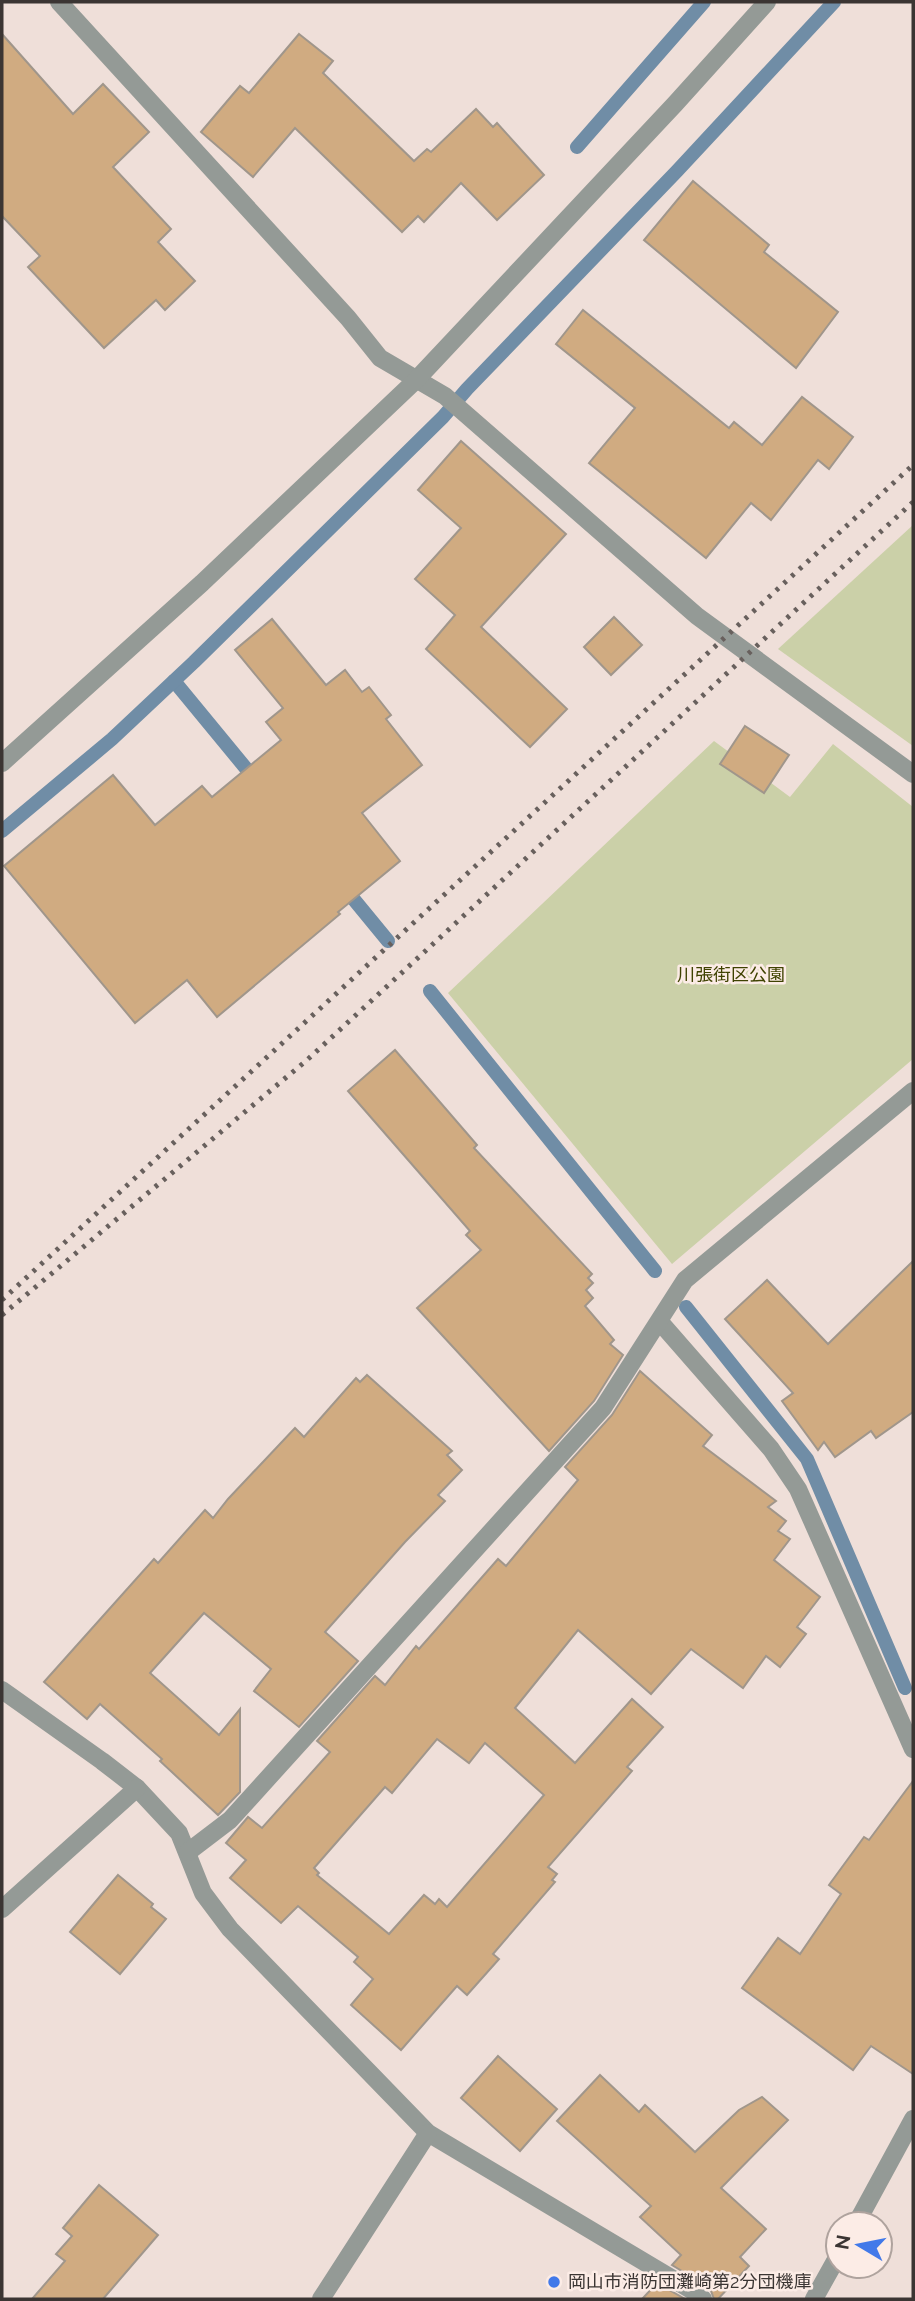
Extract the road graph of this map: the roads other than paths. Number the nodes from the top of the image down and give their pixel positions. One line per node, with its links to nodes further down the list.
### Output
1 (59, 2): 3 (street)
2 (767, 2): 3 (street)
3 (416, 380): 4 (street); 5 (street)
4 (2, 763)
5 (913, 774)
6 (913, 1091): 7 (street)
7 (660, 1322): 9 (street); 11 (street)
8 (2, 1690): 10 (street)
9 (913, 1749)
10 (137, 1788): 11 (street); 12 (street)
11 (188, 1852): 14 (street)
12 (2, 1909)
13 (913, 2119): 15 (street)
14 (428, 2133): 17 (street); 18 (street)
15 (864, 2210)
16 (825, 2280): 19 (street)
17 (321, 2299)
18 (703, 2299)
19 (814, 2299)

